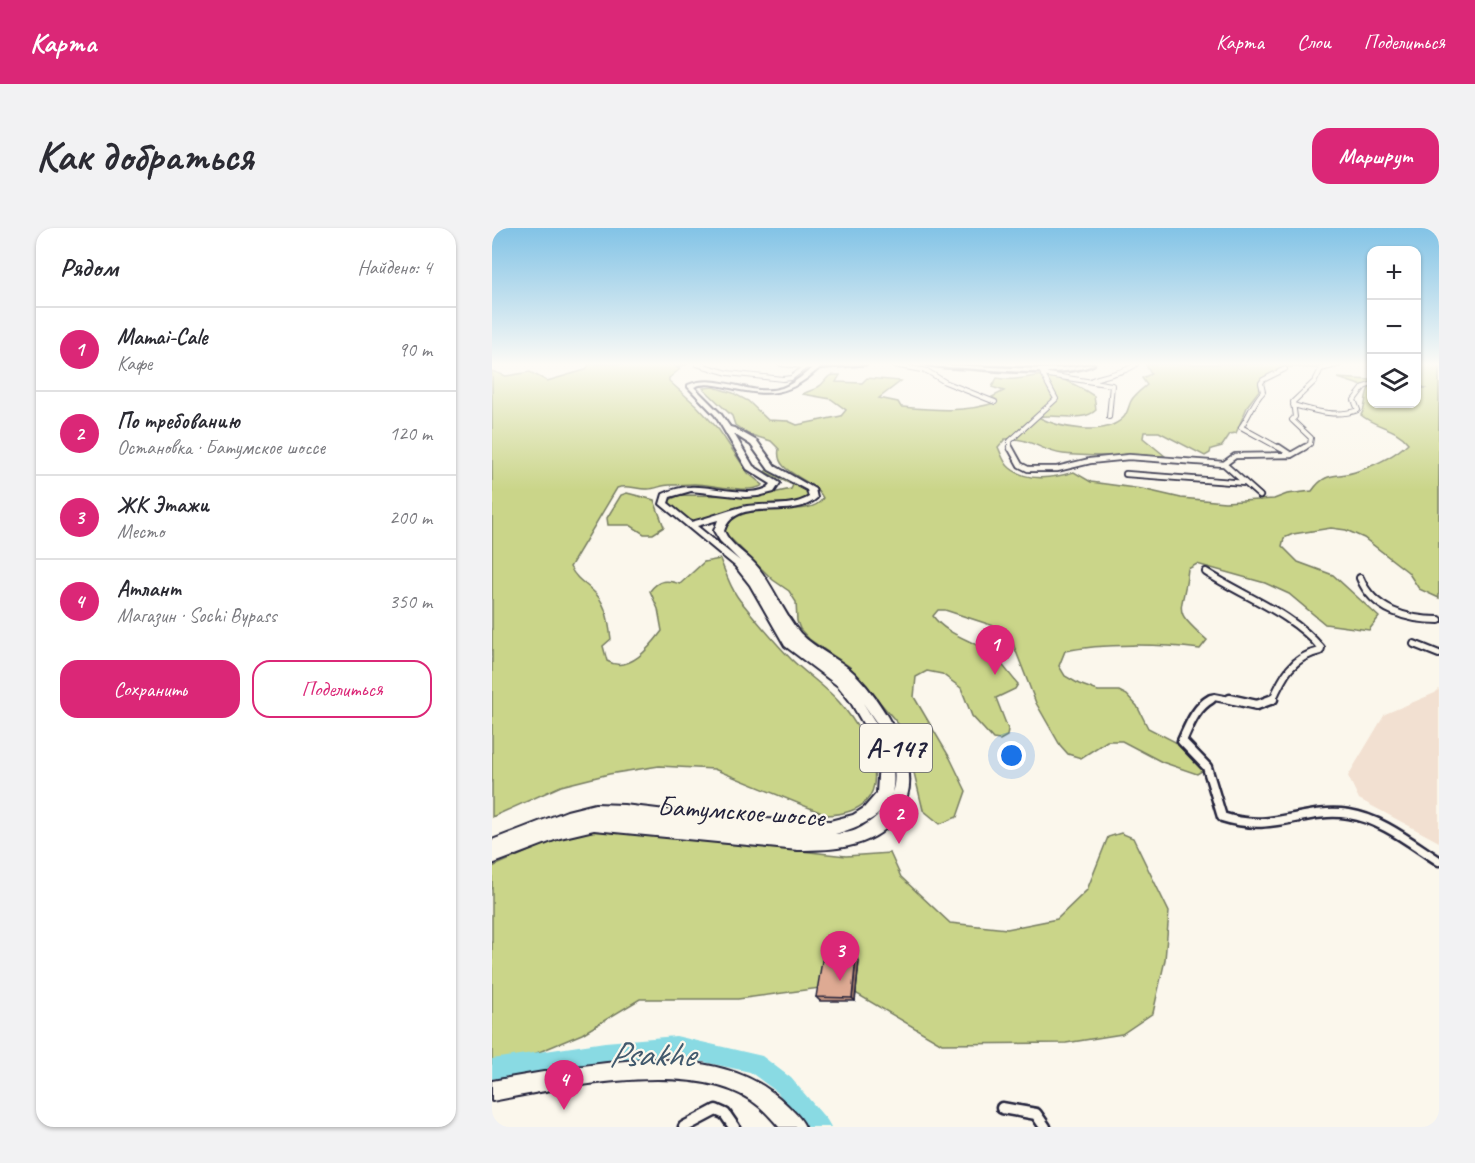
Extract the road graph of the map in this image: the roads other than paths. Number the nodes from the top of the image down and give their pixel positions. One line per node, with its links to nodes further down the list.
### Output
1 (1293, 405): 11 (street)
2 (709, 406): 9 (highway, А-147)
3 (1050, 406): 12 (street)
4 (1110, 406): 8 (street)
5 (1254, 406): 11 (street)
6 (1297, 406): 7 (street)
7 (1356, 406)
8 (1109, 417)
9 (720, 418): 10 (highway, А-147); 10 (highway, А-147)
10 (744, 442): 16 (highway, А-147); 17 (highway, А-147)
11 (1291, 455): 12 (street)
12 (1224, 464): 14 (street)
13 (1126, 474): 14 (street)
14 (1245, 483): 15 (street)
15 (1260, 496)
16 (734, 512): 17 (highway); 24 (highway, Батумское шоссе / А-147)
17 (689, 525): 23 (highway, А-147)
18 (1206, 572): 25 (street)
19 (1360, 578): 20 (street)
20 (1439, 620)
21 (1414, 644): 22 (street)
22 (1439, 654)
23 (492, 847)
24 (492, 856)
25 (1439, 861)
26 (492, 1091): 30 (highway)
27 (1002, 1108): 31 (street)
28 (684, 1127): 29 (street)
29 (734, 1127)
30 (794, 1127)
31 (1046, 1127)

